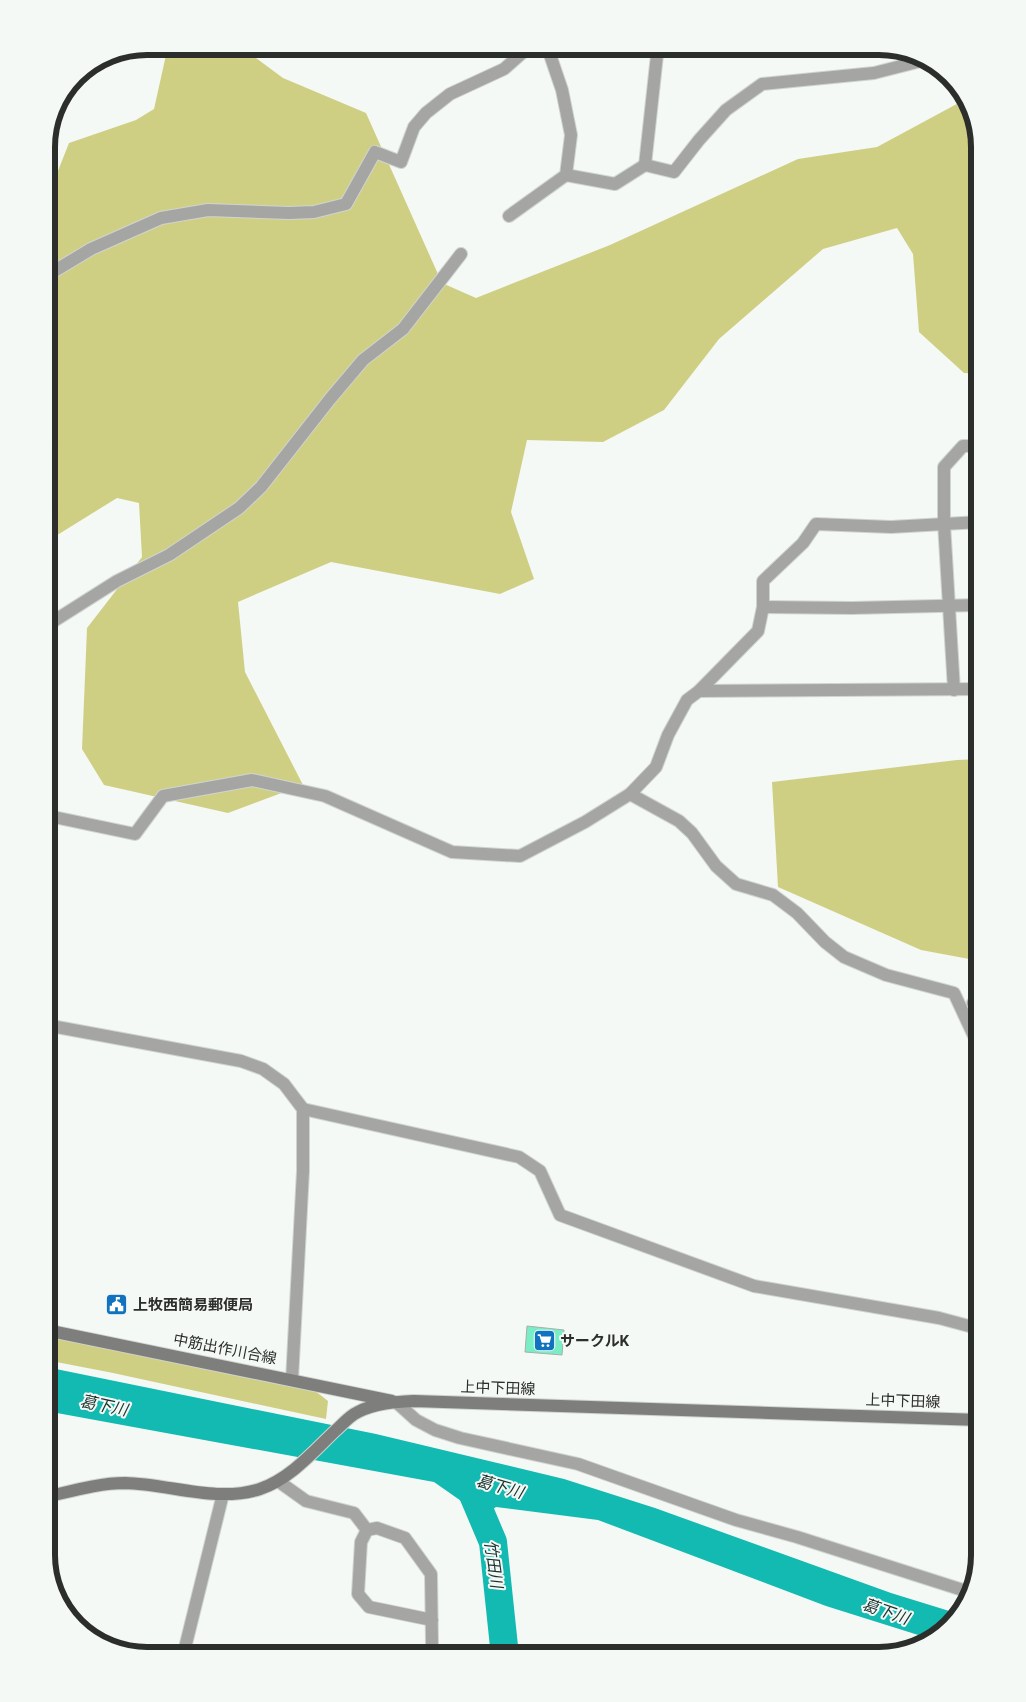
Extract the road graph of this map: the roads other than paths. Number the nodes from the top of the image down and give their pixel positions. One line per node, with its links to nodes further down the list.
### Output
1 (519, 55): 9 (street)
2 (550, 55): 6 (street)
3 (657, 55): 5 (street)
4 (916, 62): 5 (street)
5 (645, 165): 6 (street)
6 (566, 174): 7 (street)
7 (509, 216)
8 (461, 254): 16 (street)
9 (55, 271)
10 (971, 446): 12 (street)
11 (971, 522): 12 (street)
12 (944, 523): 14 (street); 15 (street)
13 (971, 605): 14 (street)
14 (949, 606): 15 (street); 18 (street)
15 (763, 607): 19 (street)
16 (55, 620)
17 (971, 689): 18 (street)
18 (954, 690): 19 (street)
19 (700, 691): 20 (street)
20 (630, 794): 21 (street); 23 (street)
21 (55, 817)
22 (55, 1027): 24 (street)
23 (971, 1029)
24 (303, 1109): 25 (street); 27 (street)
25 (971, 1327)
26 (55, 1332): 27 (main road, 中筋出作川合線)
27 (292, 1380): 28 (main road, 中筋出作川合線)
28 (396, 1402): 29 (main road, 上中下田線); 30 (main road, 上中下田線); 34 (street)
29 (971, 1420)
30 (278, 1481): 32 (main road, 上中下田線); 33 (street)
31 (55, 1494): 32 (main road, 上中下田線)
32 (223, 1494): 37 (street)
33 (367, 1530): 35 (street); 35 (street)
34 (964, 1590)
35 (432, 1620): 36 (street)
36 (432, 1645)
37 (185, 1647)

